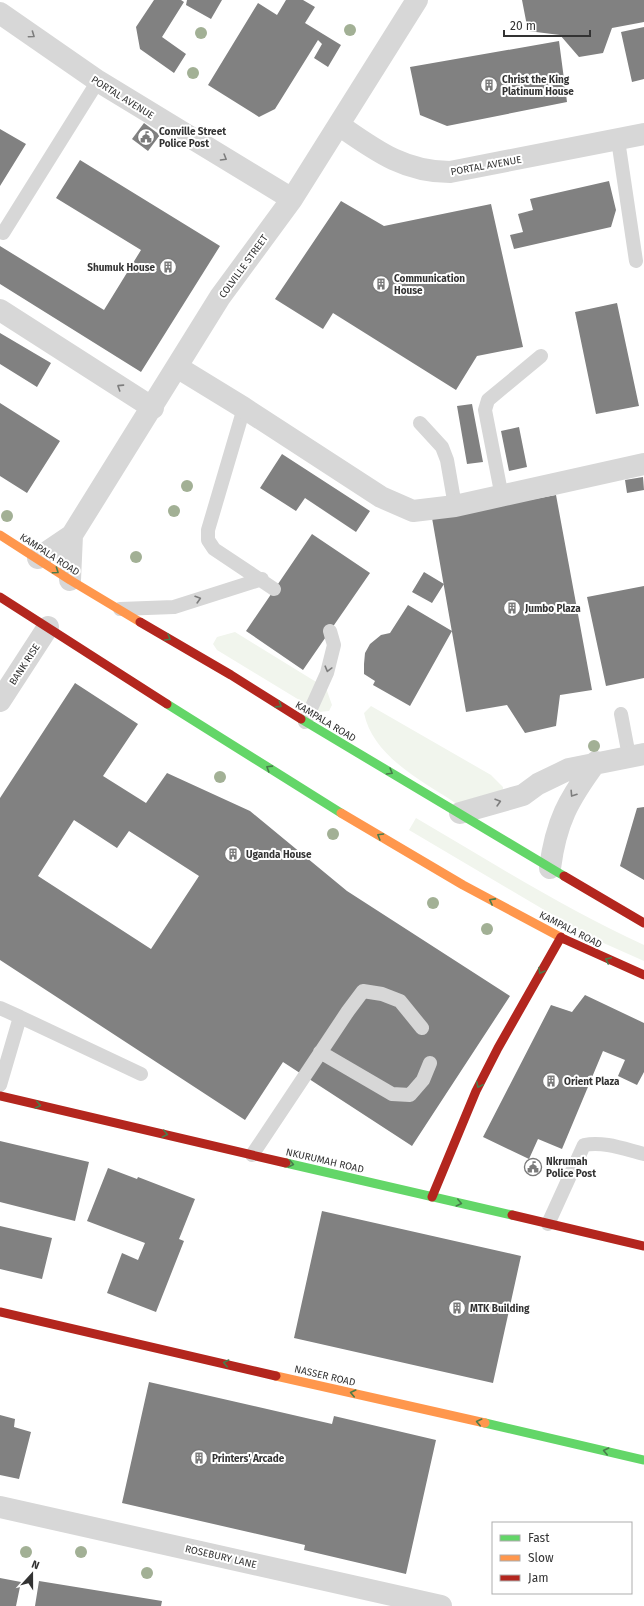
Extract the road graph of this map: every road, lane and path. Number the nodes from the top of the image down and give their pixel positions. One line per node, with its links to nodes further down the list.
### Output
1 (417, 0): 4 (street, COLVILLE STREET)
2 (0, 13): 3 (street, PORTAL AVENUE, one-way to 3)
3 (98, 81): 7 (street, PORTAL AVENUE, one-way to 7); 8 (lane)
4 (339, 125): 6 (street, PORTAL AVENUE); 7 (street, COLVILLE STREET)
5 (644, 134): 6 (street, PORTAL AVENUE)
6 (618, 140): 9 (lane)
7 (292, 199): 12 (street, COLVILLE STREET)
8 (3, 233)
9 (636, 261)
10 (0, 310): 13 (street, one-way to 10)
11 (542, 356): 17 (lane)
12 (177, 367): 13 (street, COLVILLE STREET); 14 (street)
13 (153, 408): 20 (street, COLVILLE STREET)
14 (244, 408): 18 (street); 22 (lane)
15 (420, 423): 18 (lane)
16 (644, 464): 17 (street)
17 (502, 497): 18 (street)
18 (455, 506)
19 (0, 534): 21 (street, KAMPALA ROAD)
20 (72, 535): 21 (street, COLVILLE STREET); 23 (street, COLVILLE STREET)
21 (38, 558): 23 (street, KAMPALA ROAD, one-way to 23)
22 (262, 579): 24 (lane); 26 (lane, one-way to 22)
23 (70, 580): 26 (street, KAMPALA ROAD)
24 (274, 589)
25 (0, 597): 27 (street, KAMPALA ROAD)
26 (118, 609): 31 (street, KAMPALA ROAD, one-way to 31)
27 (48, 627): 29 (street, BANK RISE); 37 (street, KAMPALA ROAD, one-way to 27)
28 (330, 631): 31 (lane, one-way to 31)
29 (0, 701)
30 (621, 714): 32 (lane)
31 (305, 722): 34 (street, KAMPALA ROAD, one-way to 34)
32 (636, 755): 33 (street)
33 (596, 762): 34 (street, one-way to 33); 35 (street, one-way to 35)
34 (460, 813): 35 (street, KAMPALA ROAD)
35 (550, 868): 36 (street, KAMPALA ROAD)
36 (644, 922)
37 (561, 937): 38 (street, KAMPALA ROAD, one-way to 37); 49 (street, one-way to 49)
38 (644, 975)
39 (0, 1008): 40 (lane)
40 (20, 1017): 44 (lane); 45 (lane)
41 (422, 1028): 42 (lane)
42 (320, 1052): 43 (lane); 48 (lane)
43 (430, 1063)
44 (141, 1074)
45 (0, 1085)
46 (0, 1096): 48 (street, NKURUMAH ROAD, one-way to 48)
47 (644, 1154): 50 (lane)
48 (252, 1155): 49 (street, NKURUMAH ROAD, one-way to 49)
49 (432, 1197): 50 (street, NKURUMAH ROAD, one-way to 50)
50 (548, 1224): 51 (street, NKURUMAH ROAD)
51 (644, 1246)
52 (0, 1312): 53 (street, NASSER ROAD, one-way to 52)
53 (644, 1460)
54 (0, 1507): 55 (street, ROSEBURY LANE)
55 (441, 1606)

